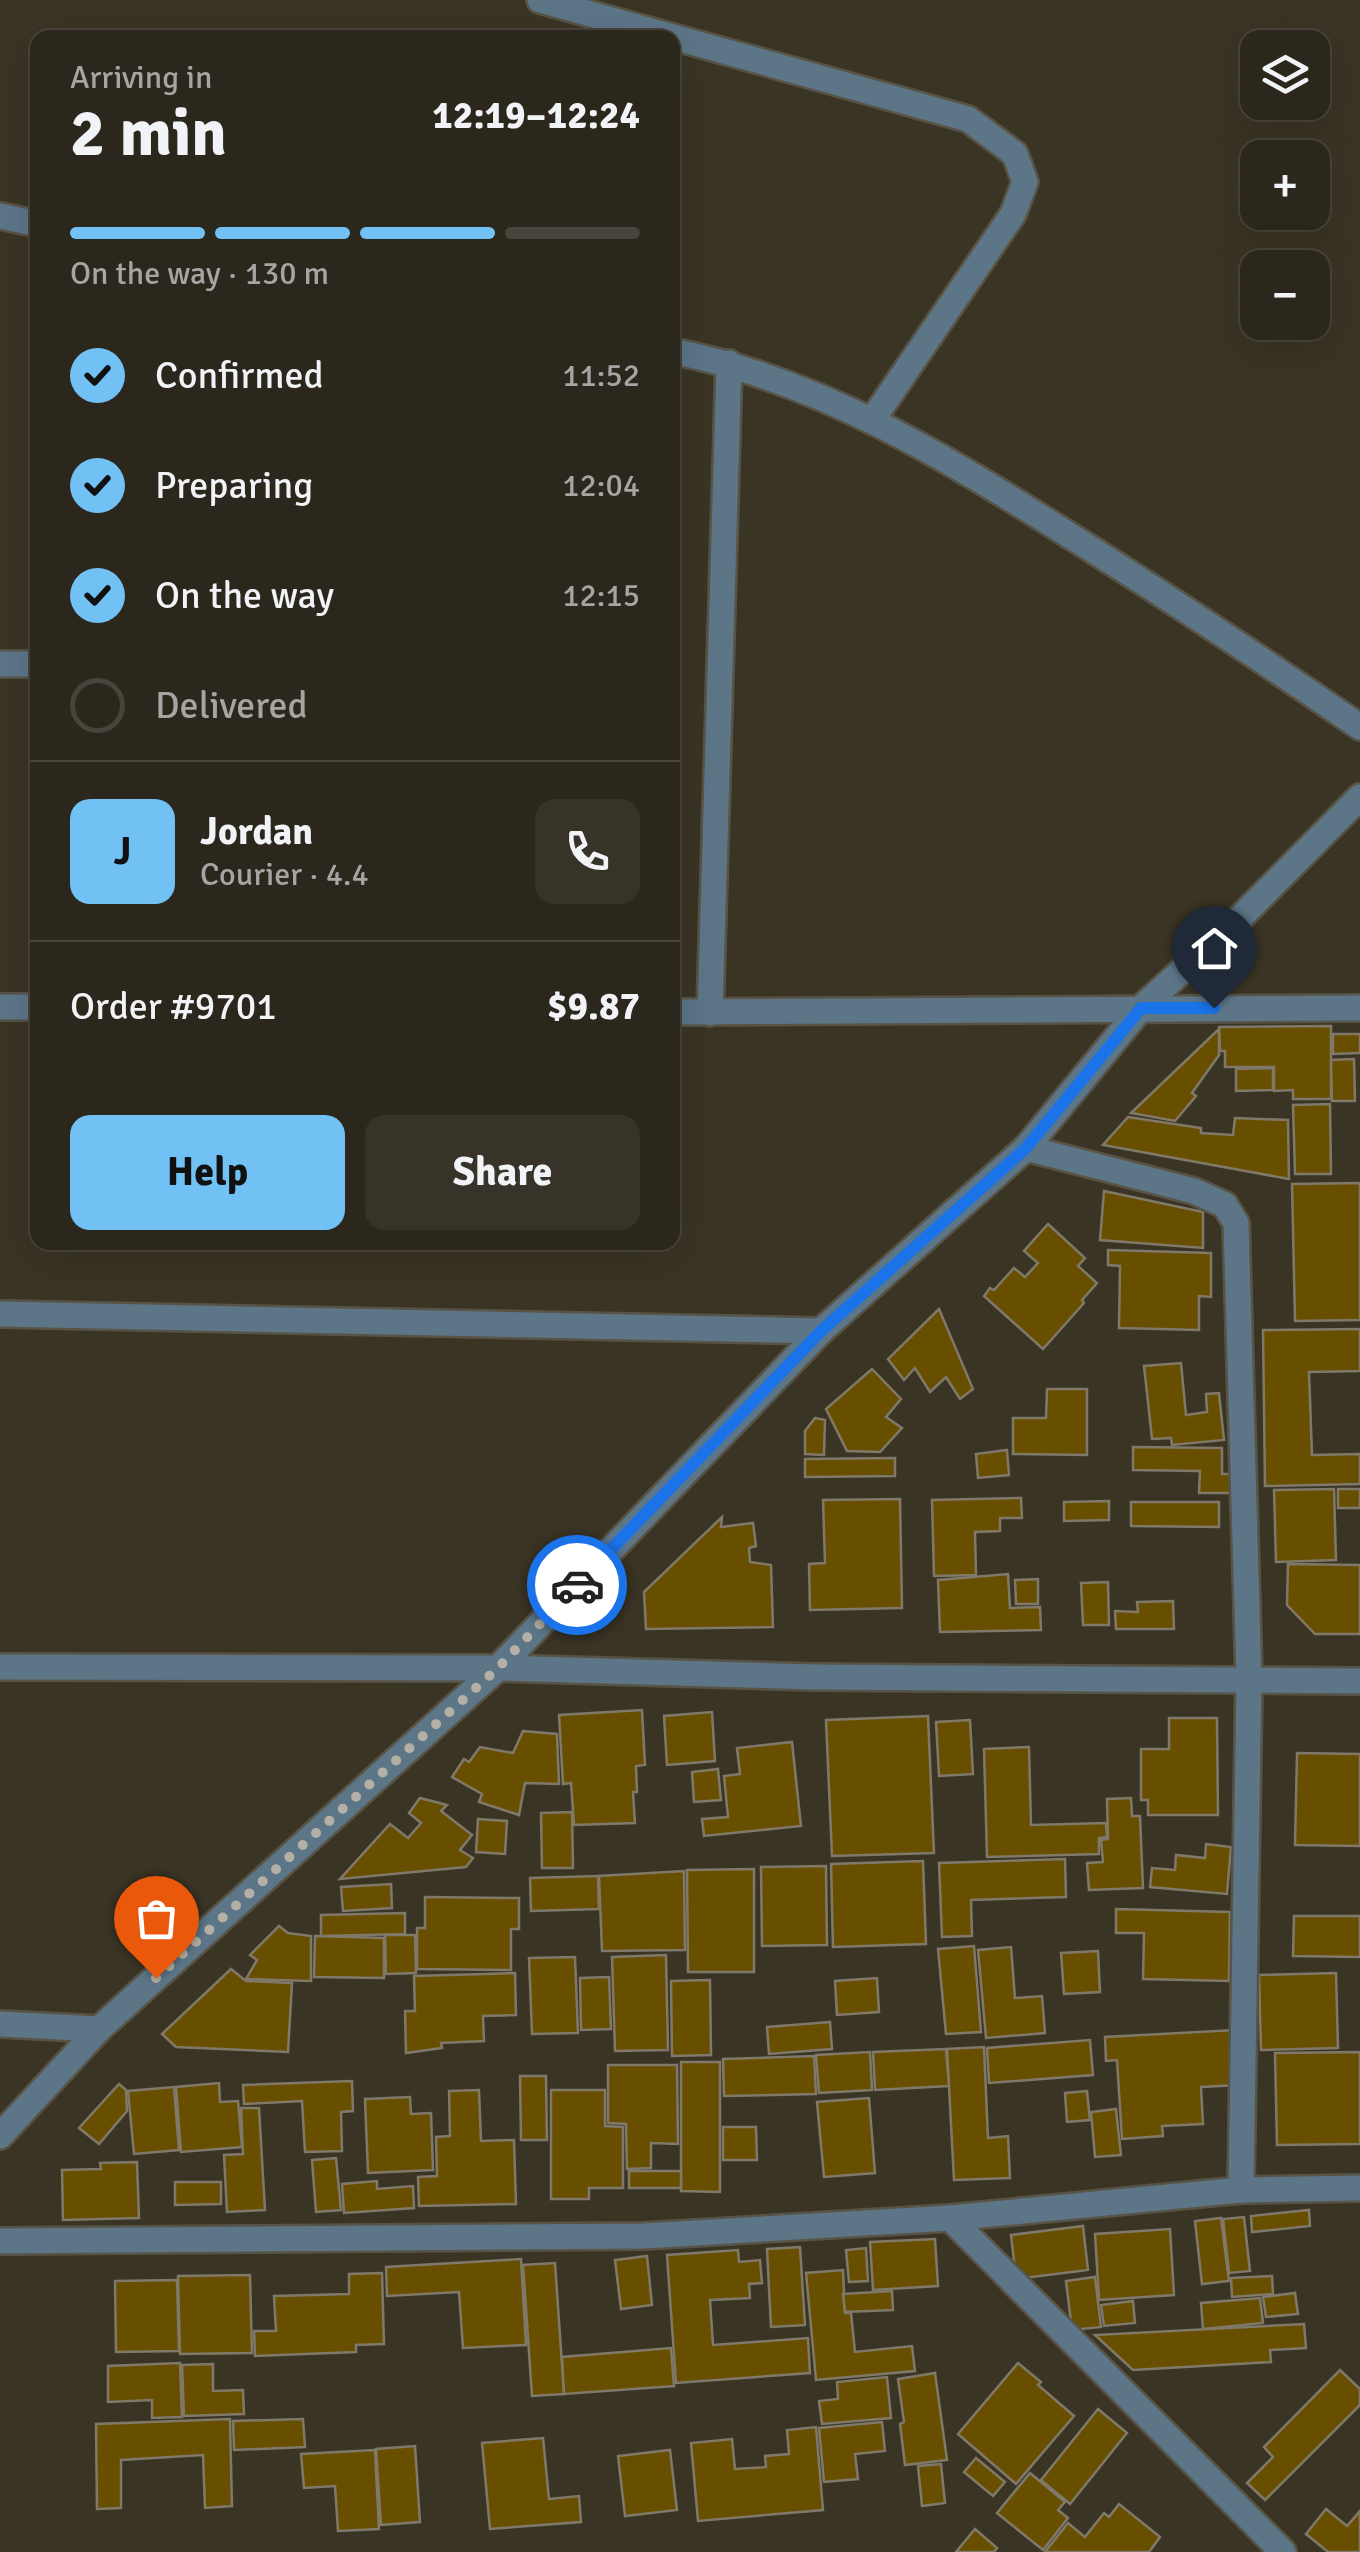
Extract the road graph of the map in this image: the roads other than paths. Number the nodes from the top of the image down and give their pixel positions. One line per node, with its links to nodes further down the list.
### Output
1 (540, 0): 2 (street)
2 (648, 30)
3 (680, 39): 8 (street)
4 (0, 216): 5 (street)
5 (30, 222)
6 (680, 353): 7 (street)
7 (730, 362): 8 (street); 18 (street)
8 (873, 419): 11 (street)
9 (0, 664): 10 (street)
10 (30, 664)
11 (1360, 727)
12 (1360, 797): 15 (street)
13 (0, 1007): 14 (street)
14 (30, 1007)
15 (1141, 1008): 16 (street); 18 (street); 19 (street)
16 (1360, 1008)
17 (680, 1012): 18 (street)
18 (710, 1013)
19 (1026, 1148): 21 (street); 24 (street)
20 (0, 1314): 21 (street)
21 (821, 1331): 23 (street)
22 (0, 1668): 23 (street)
23 (498, 1668): 24 (street); 27 (street)
24 (1249, 1679): 25 (street); 30 (street)
25 (1360, 1680)
26 (0, 2024): 27 (street)
27 (99, 2030): 28 (street)
28 (0, 2136)
29 (1360, 2188): 30 (street)
30 (1241, 2190): 31 (street)
31 (950, 2218): 32 (street); 33 (street)
32 (0, 2241)
33 (1283, 2552)

